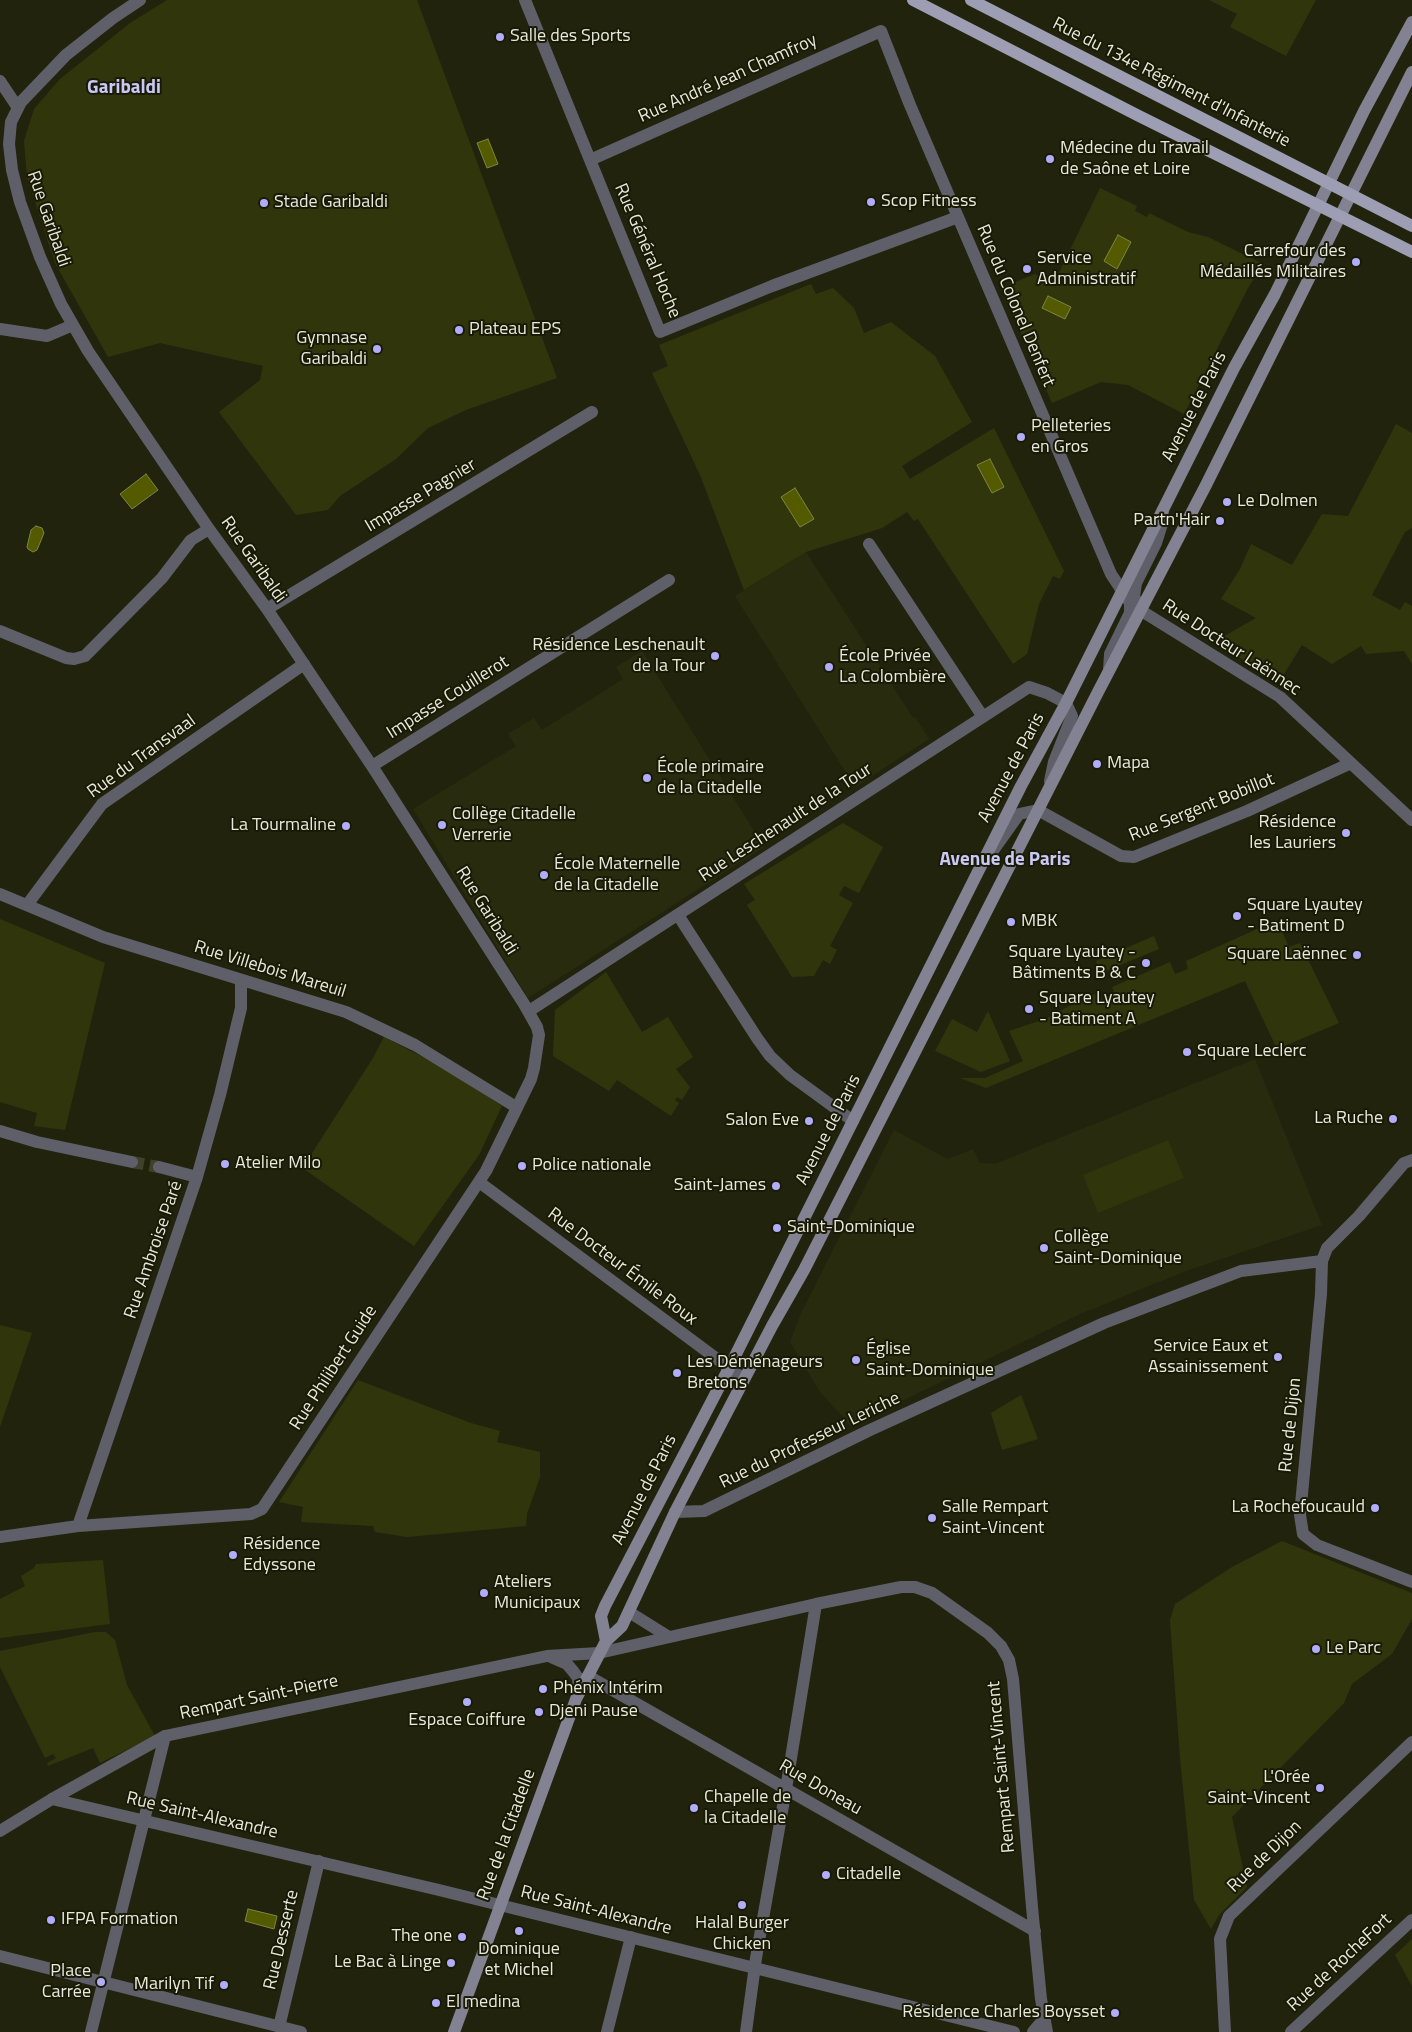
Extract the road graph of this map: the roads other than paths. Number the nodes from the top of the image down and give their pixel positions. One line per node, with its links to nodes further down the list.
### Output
1 (140, 0): 9 (street, Rue Garibaldi)
2 (525, 0): 10 (street, Rue Général Hoche)
3 (913, 0): 13 (main road)
4 (971, 0): 11 (main road, Rue du 134e Régiment d'Infanterie)
5 (1412, 22): 11 (main road, Avenue de Paris)
6 (881, 31): 10 (street, Rue André Jean Chamfroy); 15 (street, Rue du Colonel Denfert)
7 (1412, 72): 12 (main road, Avenue de Paris)
8 (0, 81): 9 (street)
9 (18, 108): 18 (street, Rue Garibaldi)
10 (590, 160): 15 (street, Rue Général Hoche)
11 (1329, 184): 12 (main road, Rue du 134e Régiment d'Infanterie); 13 (main road, Avenue de Paris)
12 (1350, 195): 14 (main road, Avenue de Paris); 16 (main road, Rue du 134e Régiment d'Infanterie)
13 (1318, 205): 14 (main road); 21 (main road, Avenue de Paris)
14 (1340, 216): 17 (main road); 27 (main road, Avenue de Paris)
15 (958, 217): 25 (street, Rue du Colonel Denfert)
16 (1412, 226)
17 (1412, 252)
18 (73, 325): 19 (street); 22 (street, Rue Garibaldi)
19 (0, 328)
20 (592, 412): 26 (street, Impasse Pagnier)
21 (1163, 510): 25 (main road, Avenue de Paris); 27 (street)
22 (210, 529): 26 (street, Rue Garibaldi); 28 (street)
23 (869, 544): 32 (street)
24 (668, 580): 34 (street, Impasse Couillerot)
25 (1122, 591): 30 (street, Rue du Colonel Denfert); 31 (main road, Avenue de Paris)
26 (268, 609): 29 (street, Rue Garibaldi)
27 (1140, 610): 30 (main road, Avenue de Paris); 33 (street, Rue Docteur Laënnec)
28 (0, 631)
29 (304, 664): 34 (street, Rue Garibaldi); 40 (street, Rue du Transvaal)
30 (1109, 670): 35 (main road, Avenue de Paris)
31 (1066, 703): 32 (street, Rue Leschenault de la Tour); 35 (street); 38 (main road, Avenue de Paris)
32 (983, 717): 41 (street, Rue Leschenault de la Tour)
33 (1351, 763): 36 (street, Rue Sergent Bobillot); 37 (street, Rue Docteur Laënnec)
34 (372, 766): 43 (street, Rue Garibaldi)
35 (1049, 788): 36 (main road, Avenue de Paris)
36 (1038, 810): 38 (street); 54 (main road, Avenue de Paris)
37 (1412, 820)
38 (979, 869): 45 (main road, Avenue de Paris)
39 (0, 894): 40 (street, Rue Villebois Mareuil)
40 (26, 905): 42 (street, Rue Villebois Mareuil)
41 (678, 915): 43 (street, Rue Leschenault de la Tour); 45 (street)
42 (241, 980): 44 (street, Rue Villebois Mareuil); 50 (street, Rue Ambroise Paré)
43 (528, 1011): 44 (street, Rue Philibert Guide)
44 (516, 1107): 51 (street, Rue Philibert Guide)
45 (853, 1121): 53 (main road, Avenue de Paris)
46 (0, 1132): 48 (street)
47 (1412, 1160): 52 (street)
48 (132, 1162)
49 (159, 1167): 50 (street)
50 (198, 1177): 56 (street, Rue Ambroise Paré)
51 (479, 1182): 53 (street, Rue Docteur Émile Roux); 56 (street, Rue Philibert Guide)
52 (1322, 1261): 55 (street, Rue du Professeur Leriche); 58 (street, Rue de Dijon)
53 (729, 1368): 54 (street, Rue Docteur Émile Roux); 62 (main road, Avenue de Paris)
54 (744, 1379): 55 (main road, Avenue de Paris)
55 (675, 1512): 60 (main road, Avenue de Paris)
56 (78, 1526): 57 (street, Rue Philibert Guide)
57 (0, 1537)
58 (1412, 1582)
59 (816, 1604): 61 (street, Rempart Saint-Vincent); 69 (street); 76 (street, Rempart Saint-Vincent)
60 (629, 1612): 61 (street); 62 (main road, Avenue de Paris)
61 (669, 1637): 63 (street, Rempart Saint-Vincent)
62 (606, 1641): 63 (main road, Avenue de Paris)
63 (599, 1653): 64 (street, Rempart Saint-Pierre); 65 (main road, Rue de la Citadelle)
64 (547, 1656): 66 (street); 67 (street, Rempart Saint-Pierre)
65 (588, 1676): 66 (main road, Rue de la Citadelle); 69 (street, Rue Doneau)
66 (579, 1693): 74 (main road, Rue de la Citadelle)
67 (165, 1736): 70 (street, Rempart Saint-Pierre); 71 (street)
68 (1412, 1742): 91 (street, Rue de Dijon)
69 (786, 1789): 76 (street, Rue Doneau); 79 (street)
70 (52, 1799): 71 (street, Rue Saint-Alexandre); 72 (street, Rempart Saint-Pierre)
71 (144, 1822): 73 (street, Rue Saint-Alexandre); 80 (street)
72 (0, 1831)
73 (319, 1861): 74 (street, Rue Saint-Alexandre); 83 (street, Rue Desserte)
74 (500, 1905): 77 (street, Rue Saint-Alexandre); 85 (main road, Rue de la Citadelle)
75 (1412, 1920): 92 (street, Rue de RocheFort)
76 (1035, 1931): 81 (street, Rempart Saint-Vincent)
77 (631, 1937): 79 (street, Rue Saint-Alexandre); 86 (street)
78 (0, 1956): 80 (street)
79 (754, 1968): 87 (street); 88 (street, Rue Saint-Alexandre)
80 (104, 1983): 82 (street); 83 (street)
81 (1044, 2019): 89 (street); 90 (street, Rempart Saint-Vincent)
82 (93, 2027)
83 (279, 2027): 84 (street)
84 (301, 2032)
85 (454, 2032)
86 (607, 2032)
87 (746, 2032)
88 (1014, 2032)
89 (1033, 2032)
90 (1047, 2032)
91 (1225, 2032)
92 (1291, 2032)

